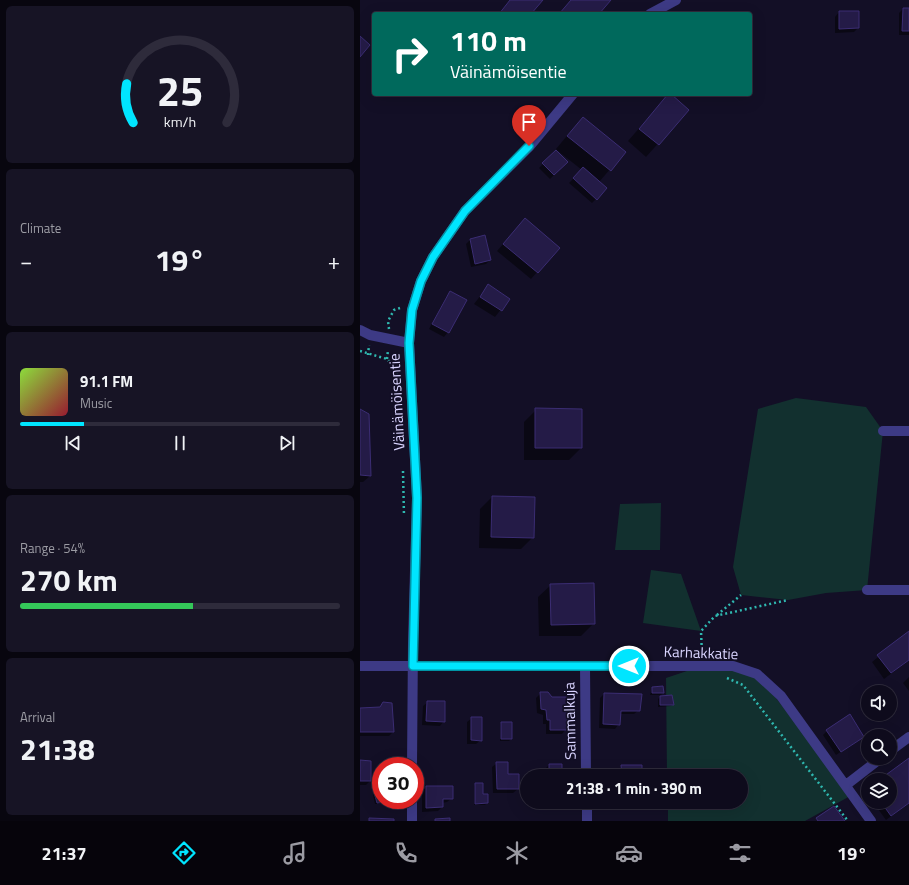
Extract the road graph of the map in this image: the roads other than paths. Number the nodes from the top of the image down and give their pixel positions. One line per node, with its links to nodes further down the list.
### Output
1 (676, 0): 2 (street)
2 (654, 12)
3 (571, 96): 5 (street, Väinämöisentie)
4 (360, 330): 5 (street)
5 (409, 343): 11 (street, Väinämöisentie)
6 (883, 431): 7 (street)
7 (909, 431)
8 (867, 590): 9 (street)
9 (909, 590)
10 (360, 666): 11 (street, Karhakkatie)
11 (413, 666): 12 (street, Karhakkatie); 15 (street, Väinämöisentie)
12 (585, 666): 17 (street, Sammalkuja); 18 (street, Karhakkatie)
13 (909, 737): 14 (street)
14 (897, 746)
15 (412, 757)
16 (872, 765): 18 (street)
17 (586, 769)
18 (846, 785): 23 (street, Karhakkatie)
19 (412, 809): 21 (street)
20 (587, 809): 22 (street)
21 (412, 821)
22 (587, 821)
23 (871, 821)

